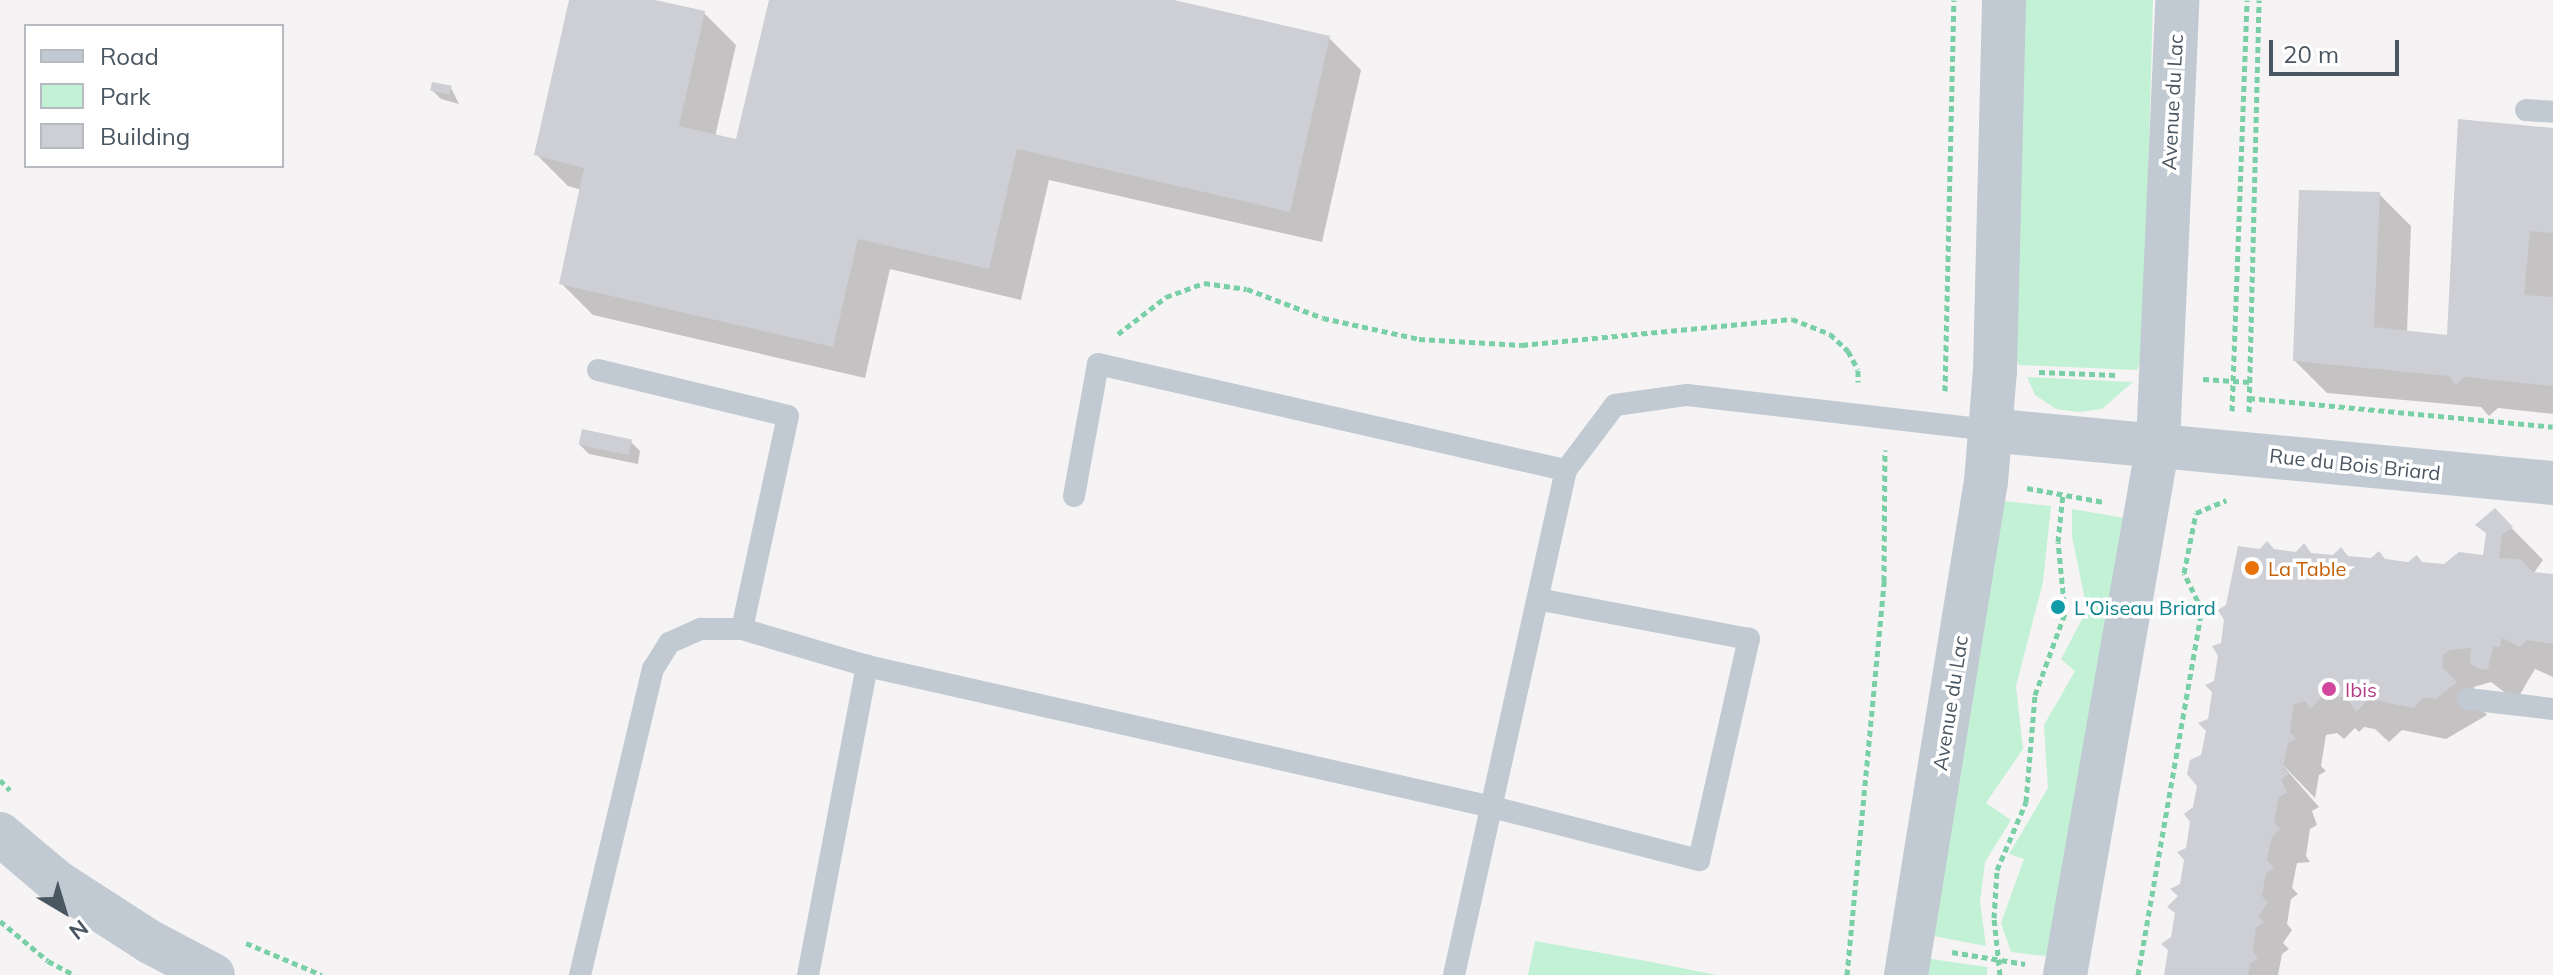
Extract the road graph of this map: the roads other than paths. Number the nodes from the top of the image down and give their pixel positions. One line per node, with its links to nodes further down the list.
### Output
1 (2004, 0): 6 (street, Avenue du Lac)
2 (2177, 0): 7 (street, Avenue du Lac)
3 (2526, 110): 4 (lane)
4 (2553, 112)
5 (598, 370): 12 (lane)
6 (1988, 430): 7 (street); 8 (lane); 18 (street, Avenue du Lac)
7 (2158, 444): 9 (street, Rue du Bois Briard); 19 (street, Avenue du Lac)
8 (1566, 470): 10 (lane); 11 (lane)
9 (2553, 483)
10 (1074, 496)
11 (1538, 599): 16 (lane); 16 (lane)
12 (742, 629): 13 (lane); 21 (lane)
13 (867, 666): 16 (lane); 22 (lane)
14 (2468, 699): 15 (lane)
15 (2553, 709)
16 (1492, 807): 23 (lane)
17 (10, 816): 20 (street)
18 (1908, 960)
19 (2065, 973)
20 (213, 975)
21 (580, 975)
22 (808, 975)
23 (1454, 975)

